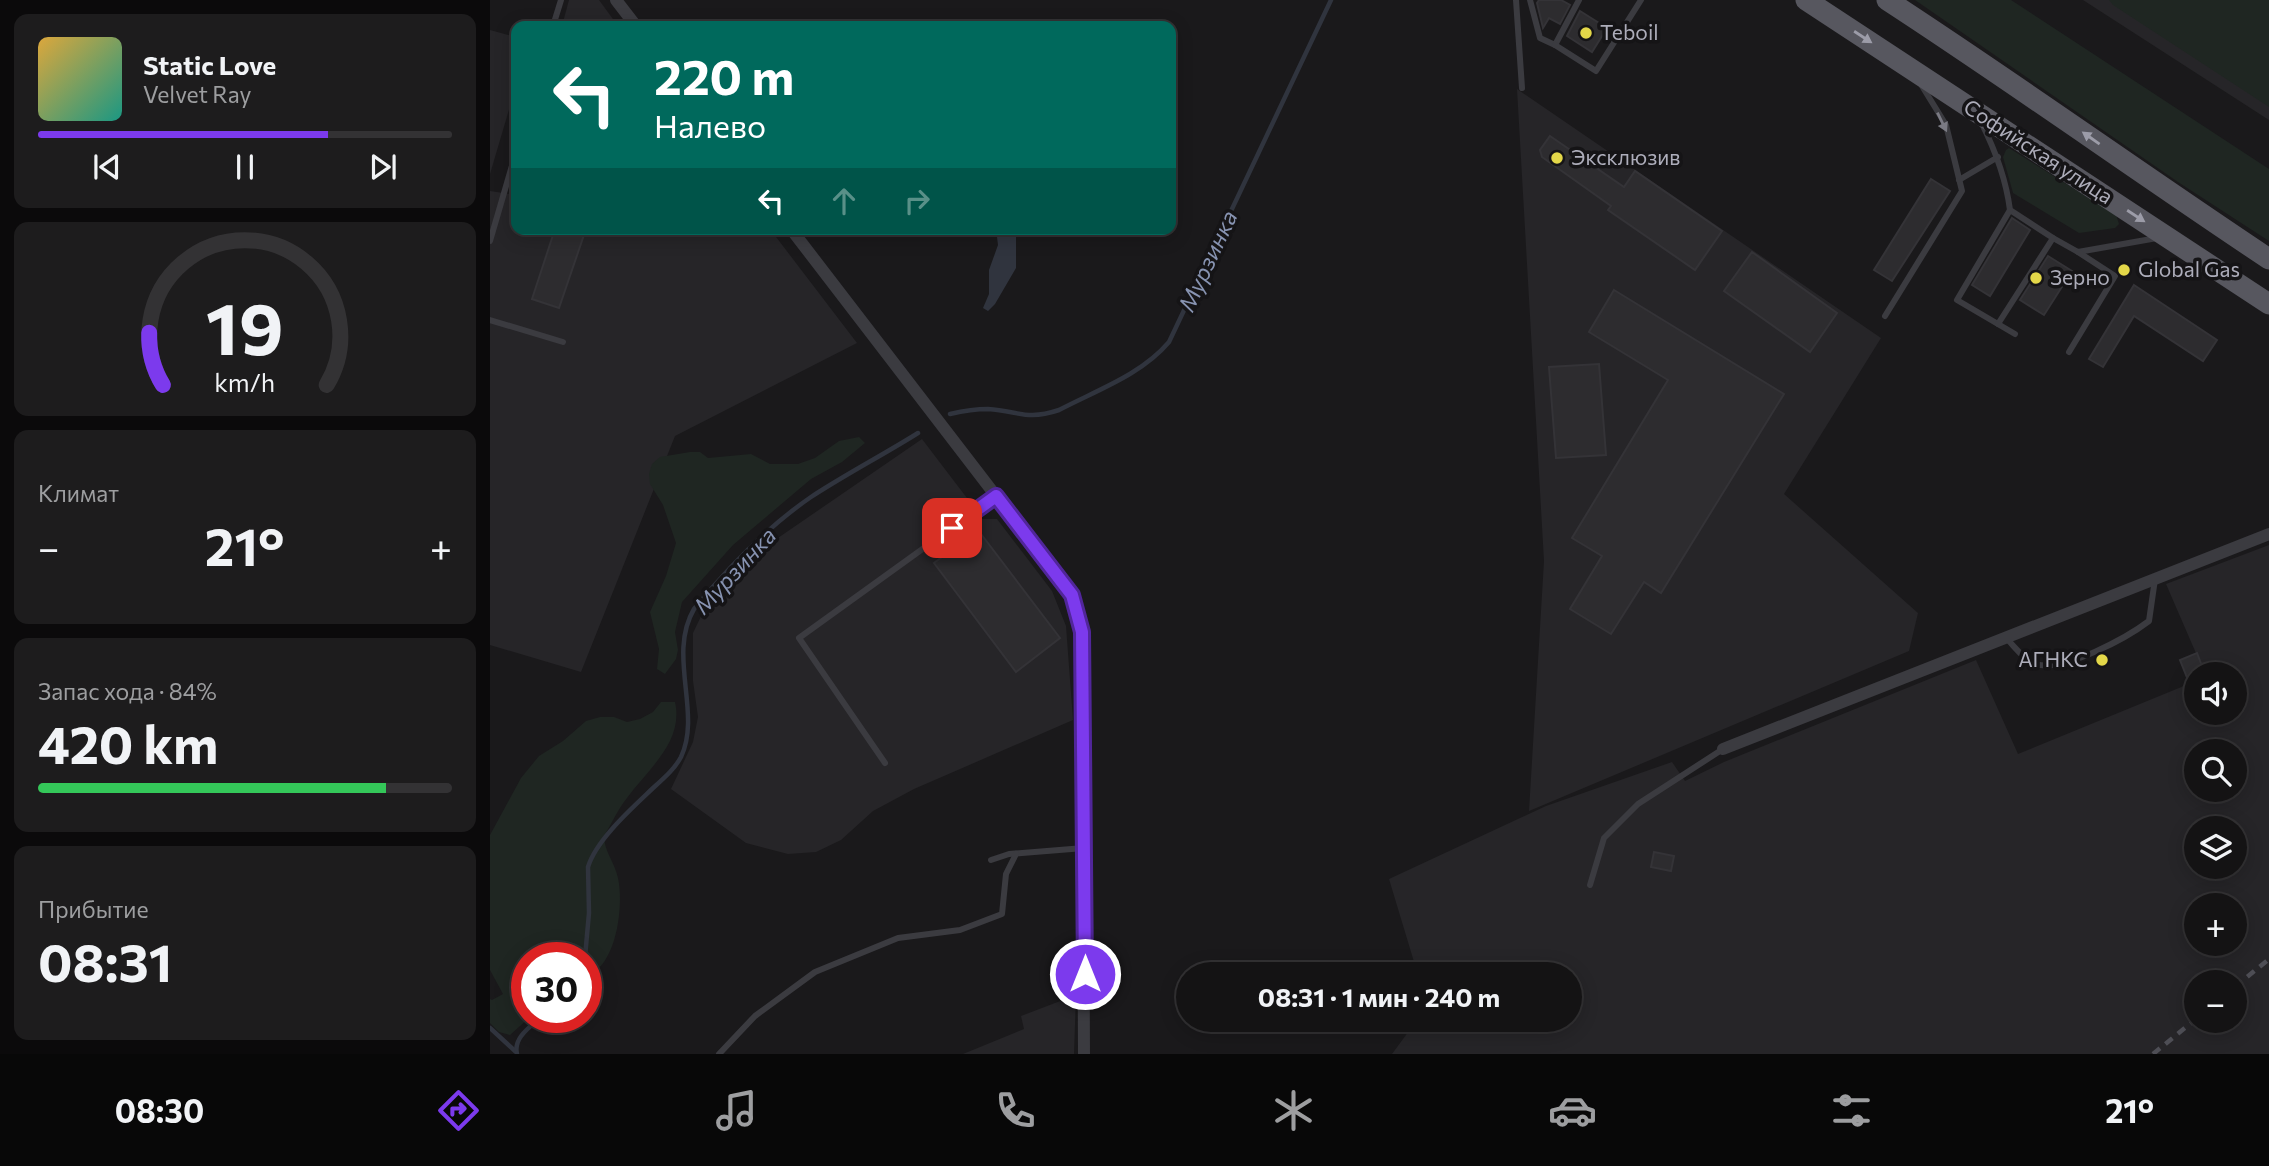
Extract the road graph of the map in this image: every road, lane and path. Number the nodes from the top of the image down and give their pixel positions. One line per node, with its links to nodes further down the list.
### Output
1 (561, 0): 9 (lane)
2 (616, 0): 10 (street)
3 (1516, 0): 13 (lane)
4 (1530, 0): 11 (lane)
5 (1579, 0): 11 (lane)
6 (1641, 0): 11 (lane)
7 (1806, 0): 12 (main road, Софийская улица, one-way to 12)
8 (1887, 0): 24 (main road, Софийская улица, one-way to 8)
9 (555, 21)
10 (632, 21)
11 (1555, 45)
12 (1912, 69): 14 (main road, Софийская улица); 16 (lane, one-way to 16)
13 (1522, 88)
14 (1977, 112): 15 (lane); 20 (main road, Софийская улица, one-way to 20)
15 (1998, 157): 16 (lane); 18 (lane)
16 (1959, 180): 26 (lane)
17 (511, 183): 22 (lane)
18 (2010, 210): 21 (lane); 28 (lane)
19 (796, 235): 32 (street)
20 (2166, 236): 23 (lane); 25 (main road, Софийская улица)
21 (2053, 238): 23 (lane); 28 (lane)
22 (490, 241)
23 (2078, 252): 31 (lane)
24 (2269, 258)
25 (2269, 304)
26 (1885, 316)
27 (490, 320): 30 (lane)
28 (1998, 324): 29 (lane)
29 (2015, 334)
30 (563, 342)
31 (2069, 352)
32 (996, 496): 37 (lane); 38 (street)
33 (2269, 534): 34 (street)
34 (2155, 579): 35 (street); 35 (lane)
35 (2006, 638): 36 (street)
36 (1723, 750): 41 (lane)
37 (885, 762)
38 (1084, 848): 39 (lane); 43 (street)
39 (1016, 854): 40 (lane); 42 (lane)
40 (991, 860)
41 (1590, 885)
42 (719, 1054)
43 (1084, 1054)

